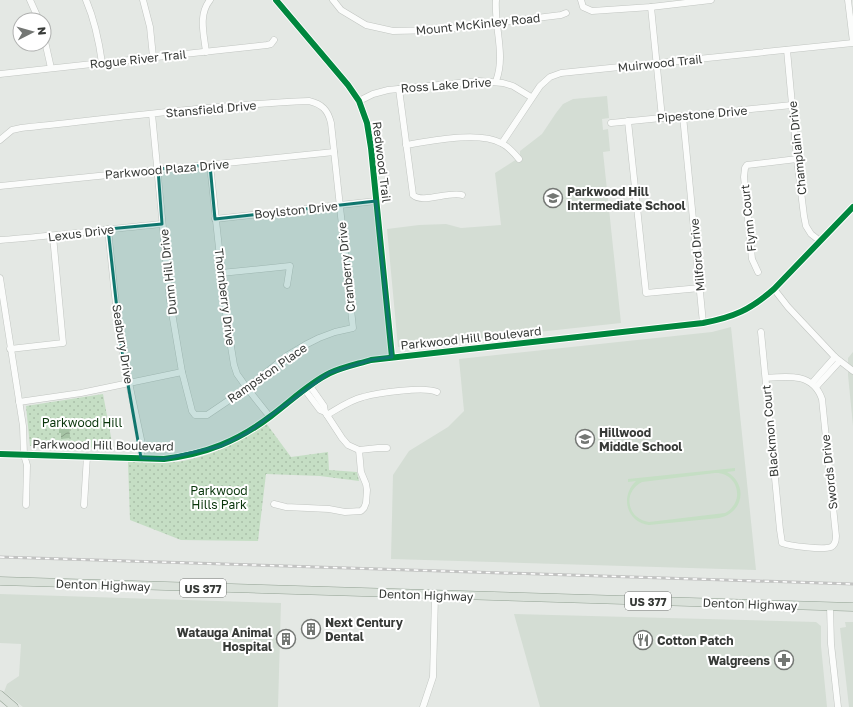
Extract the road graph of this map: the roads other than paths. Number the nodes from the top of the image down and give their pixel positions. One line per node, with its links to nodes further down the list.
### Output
1 (30, 0): 12 (street)
2 (86, 0): 21 (street)
3 (143, 0): 20 (street)
4 (210, 0): 19 (street)
5 (276, 0): 28 (street, Redwood Trail)
6 (333, 0): 14 (street, Mount McKinley Road)
7 (496, 0): 14 (street)
8 (581, 0): 11 (street)
9 (711, 0): 11 (street)
10 (848, 0): 16 (street)
11 (651, 7): 22 (street)
12 (35, 12)
13 (566, 13): 14 (street, Mount McKinley Road)
14 (497, 23): 25 (street)
15 (274, 40): 19 (street, Rogue River Trail)
16 (853, 43): 17 (street, Muirwood Trail)
17 (787, 50): 22 (street, Muirwood Trail); 29 (street, Champlain Drive)
18 (47, 52): 23 (street)
19 (206, 52): 20 (street, Rogue River Trail)
20 (153, 57): 21 (street, Rogue River Trail)
21 (102, 63): 23 (street, Rogue River Trail)
22 (657, 64): 27 (street, Muirwood Trail); 32 (street)
23 (51, 68): 24 (street, Rogue River Trail)
24 (0, 74)
25 (496, 81): 26 (street, Ross Lake Drive); 27 (street, Ross Lake Drive)
26 (399, 89): 28 (street, Ross Lake Drive); 37 (street)
27 (532, 97): 36 (street, Muirwood Trail)
28 (359, 101): 45 (street, Redwood Trail)
29 (792, 105): 31 (street, Pipestone Drive); 40 (street, Champlain Drive)
30 (152, 114): 35 (street, Stansfield Drive); 38 (street, Stansfield Drive); 42 (street, Dunn Hill Drive)
31 (683, 116): 32 (street, Pipestone Drive); 58 (street, Milford Drive)
32 (662, 118): 33 (street, Pipestone Drive)
33 (628, 121): 34 (street, Pipestone Drive); 58 (street)
34 (611, 123)
35 (0, 140)
36 (502, 143): 37 (street); 39 (street)
37 (406, 144): 44 (street)
38 (334, 152): 41 (street, Parkwood Plaza Drive); 46 (street, Stansfield Drive)
39 (519, 159)
40 (797, 159): 53 (street, Champlain Drive); 54 (street, Flynn Court)
41 (210, 166): 42 (street, Parkwood Plaza Drive); 48 (street, Thornberry Drive)
42 (158, 169): 43 (street, Parkwood Plaza Drive); 49 (street, Dunn Hill Drive)
43 (0, 186)
44 (462, 195)
45 (376, 201): 46 (street, Boylston Drive); 64 (street, Redwood Trail)
46 (340, 205): 48 (street, Boylston Drive); 61 (street, Cranberry Drive)
47 (853, 207): 53 (street, Parkwood Hill Boulevard)
48 (215, 218): 55 (street, Thornberry Drive)
49 (162, 224): 50 (street, Lexus Drive); 67 (street, Dunn Hill Drive)
50 (108, 229): 51 (street, Lexus Drive); 69 (street, Seabury Drive)
51 (53, 236): 52 (street, Lexus Drive); 63 (street)
52 (0, 240)
53 (820, 241): 59 (street, Parkwood Hill Boulevard)
54 (758, 272)
55 (221, 273): 57 (street); 71 (street, Thornberry Drive)
56 (0, 278): 63 (street)
57 (287, 285)
58 (700, 288): 60 (street, Milford Drive)
59 (774, 289): 60 (street, Parkwood Hill Boulevard); 65 (street)
60 (703, 323): 64 (street, Parkwood Hill Boulevard)
61 (353, 328): 71 (street, Rampston Place)
62 (761, 332): 68 (street, Blackmon Court)
63 (10, 350): 74 (street)
64 (392, 358): 72 (street, Parkwood Hill Boulevard)
65 (837, 360): 66 (street); 70 (street)
66 (853, 371)
67 (182, 372): 69 (street); 76 (street, Dunn Hill Drive)
68 (766, 378): 70 (street); 87 (street, Blackmon Court)
69 (129, 383): 74 (street); 83 (street, Seabury Drive)
70 (814, 385): 87 (street, Swords Drive)
71 (247, 388): 76 (street, Rampston Place); 77 (street, Thornberry Drive)
72 (308, 388): 75 (street); 77 (street, Parkwood Hill Boulevard)
73 (437, 392): 75 (street)
74 (19, 402): 81 (street)
75 (326, 414): 79 (street)
76 (207, 415)
77 (270, 417): 83 (street, Parkwood Hill Boulevard)
78 (387, 448): 79 (street)
79 (359, 450): 84 (street)
80 (0, 454): 81 (street, Parkwood Hill Boulevard)
81 (24, 455): 82 (street, Parkwood Hill Boulevard); 85 (street)
82 (87, 456): 83 (street, Parkwood Hill Boulevard); 86 (street)
83 (141, 458)
84 (274, 504)
85 (26, 505)
86 (84, 505)
87 (780, 530)
88 (0, 581): 89 (main road, Denton Highway / US 377)
89 (435, 595): 90 (main road, Denton Highway / US 377); 94 (street)
90 (830, 606): 91 (main road, Denton Highway / US 377); 95 (street)
91 (853, 607)
92 (0, 695): 93 (main road)
93 (14, 707)
94 (423, 707)
95 (838, 707)

